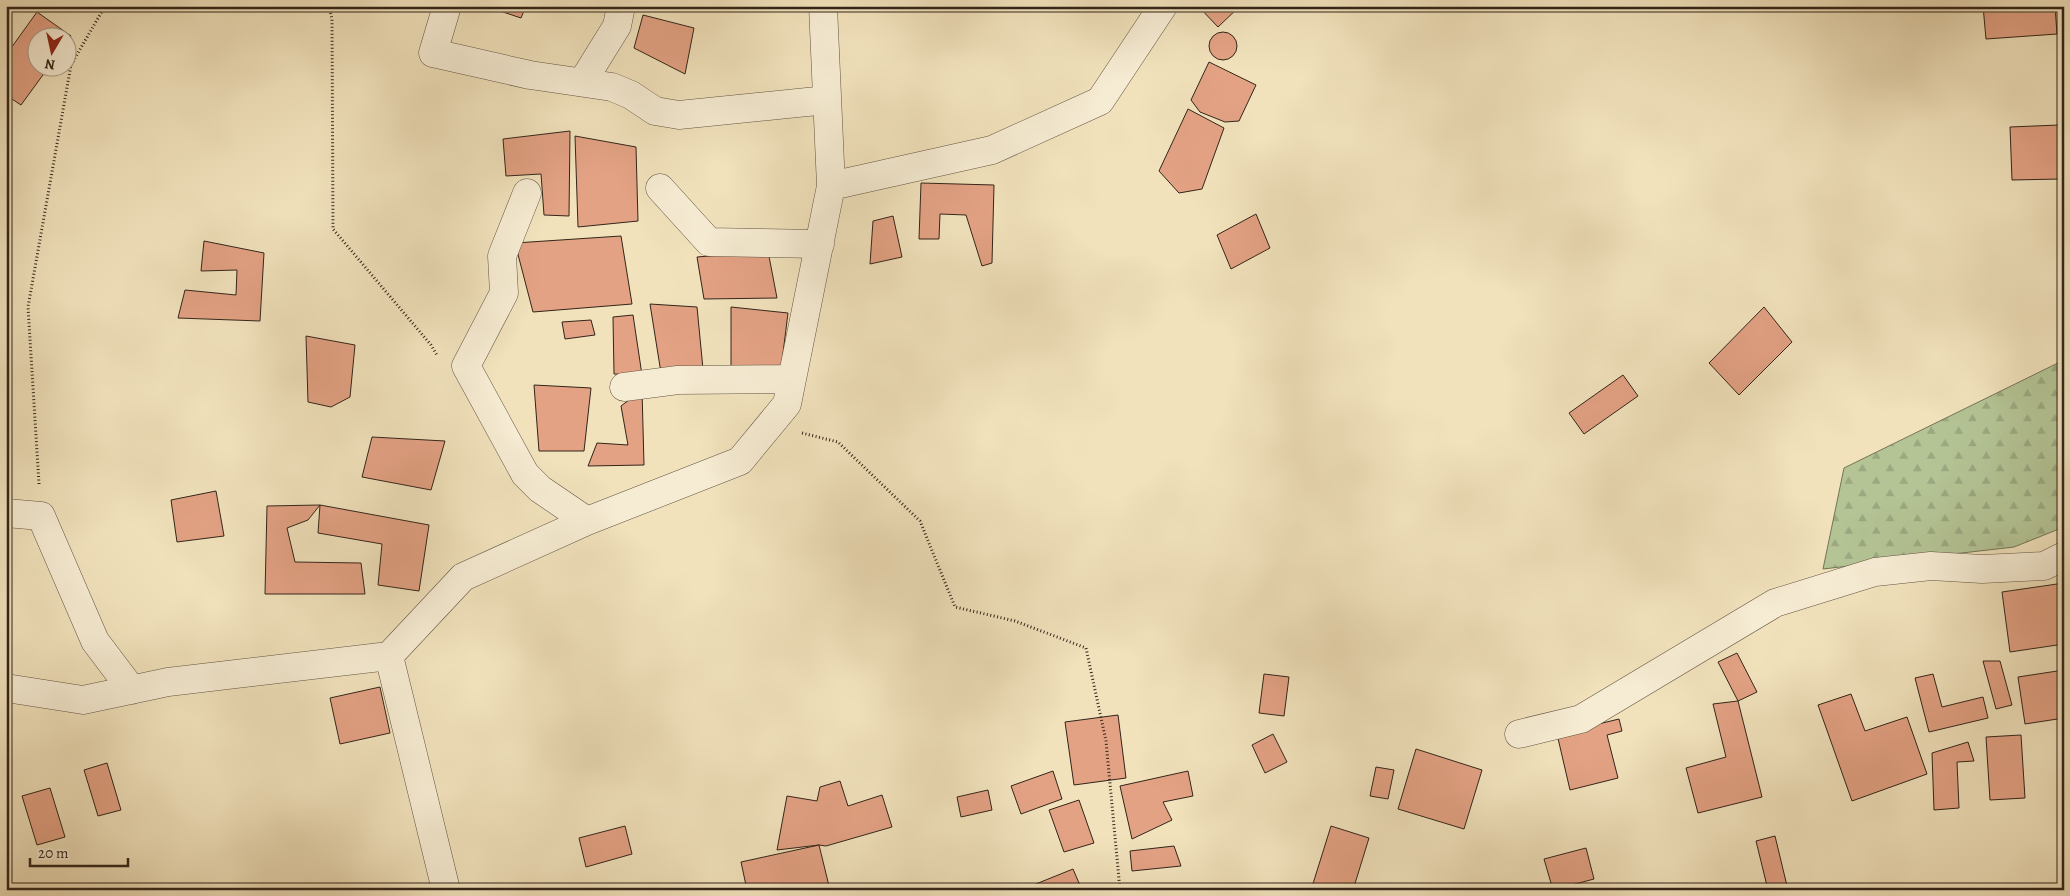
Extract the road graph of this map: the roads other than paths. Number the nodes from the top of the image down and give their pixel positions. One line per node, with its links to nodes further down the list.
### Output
1 (447, 6): 5 (street)
2 (621, 6): 5 (street)
3 (823, 6): 6 (street)
4 (1163, 6): 7 (street)
5 (584, 81): 6 (street)
6 (827, 100): 7 (street)
7 (831, 186): 10 (street)
8 (660, 188): 10 (street)
9 (527, 193): 14 (street)
10 (820, 244): 11 (street)
11 (792, 379): 12 (street); 14 (street)
12 (624, 387)
13 (6, 513): 18 (street)
14 (587, 521): 16 (street)
15 (2064, 556): 19 (street)
16 (389, 656): 18 (street); 20 (street)
17 (6, 688): 18 (street)
18 (132, 690)
19 (1519, 734)
20 (446, 890)

